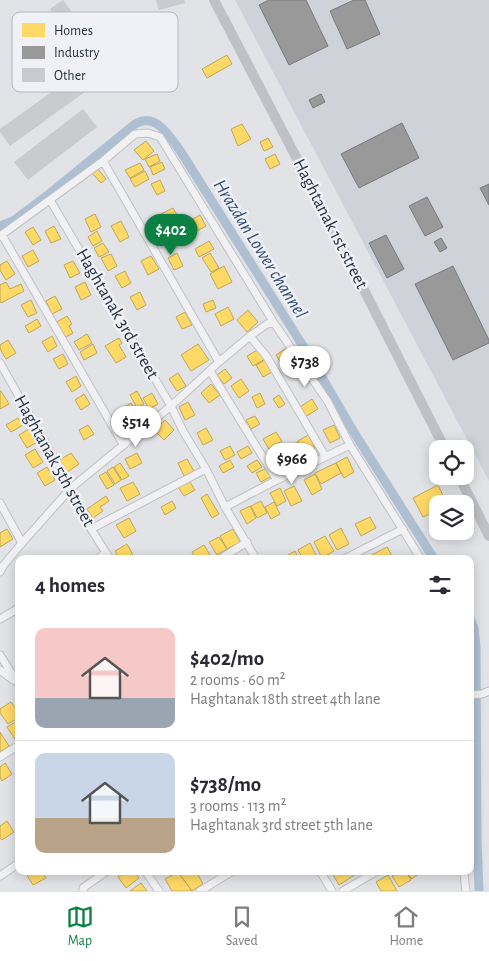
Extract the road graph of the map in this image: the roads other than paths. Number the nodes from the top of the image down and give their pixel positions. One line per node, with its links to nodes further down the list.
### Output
1 (214, 0): 11 (main road, Haghtanak 1st street)
2 (103, 161): 3 (street); 5 (street); 7 (street)
3 (50, 200): 4 (street); 10 (street, Haghtanak 3rd street)
4 (1, 236): 12 (street)
5 (274, 322): 6 (street); 13 (street)
6 (250, 336): 7 (street); 14 (street)
7 (219, 362): 9 (street)
8 (0, 363): 18 (street, Haghtanak 5th street)
9 (210, 371): 10 (street); 16 (street)
10 (171, 406): 12 (street); 15 (street, Haghtanak 3rd street)
11 (440, 440)
12 (124, 444): 18 (street)
13 (350, 445): 14 (street); 22 (street)
14 (325, 456): 16 (street)
15 (206, 469): 20 (street, Haghtanak 3rd street); 21 (street)
16 (277, 480): 20 (street)
17 (464, 485): 23 (main road)
18 (71, 488): 21 (street, Haghtanak 5th street); 25 (street)
19 (0, 503): 25 (street)
20 (226, 507): 24 (street, Haghtanak 3rd street)
21 (91, 529): 26 (street, Haghtanak 5th street)
22 (403, 529): 29 (street); 30 (street)
23 (489, 536)
24 (246, 542): 27 (street); 28 (street, Haghtanak 3rd street)
25 (22, 543): 31 (street)
26 (107, 555)
27 (226, 555)
28 (254, 555)
29 (352, 555)
30 (419, 555)
31 (0, 572)
32 (15, 610): 33 (street)
33 (0, 619)
34 (0, 655): 36 (street)
35 (0, 670): 37 (street)
36 (15, 679)
37 (15, 682)
38 (15, 748): 39 (street)
39 (0, 758)
40 (15, 866): 47 (street)
41 (101, 875): 48 (street)
42 (148, 875): 49 (street)
43 (226, 875): 50 (street)
44 (322, 875): 51 (street)
45 (370, 875): 52 (street)
46 (464, 875): 53 (street)
47 (0, 876)
48 (83, 891)
49 (159, 891)
50 (200, 891)
51 (332, 891)
52 (343, 891)
53 (466, 891)

